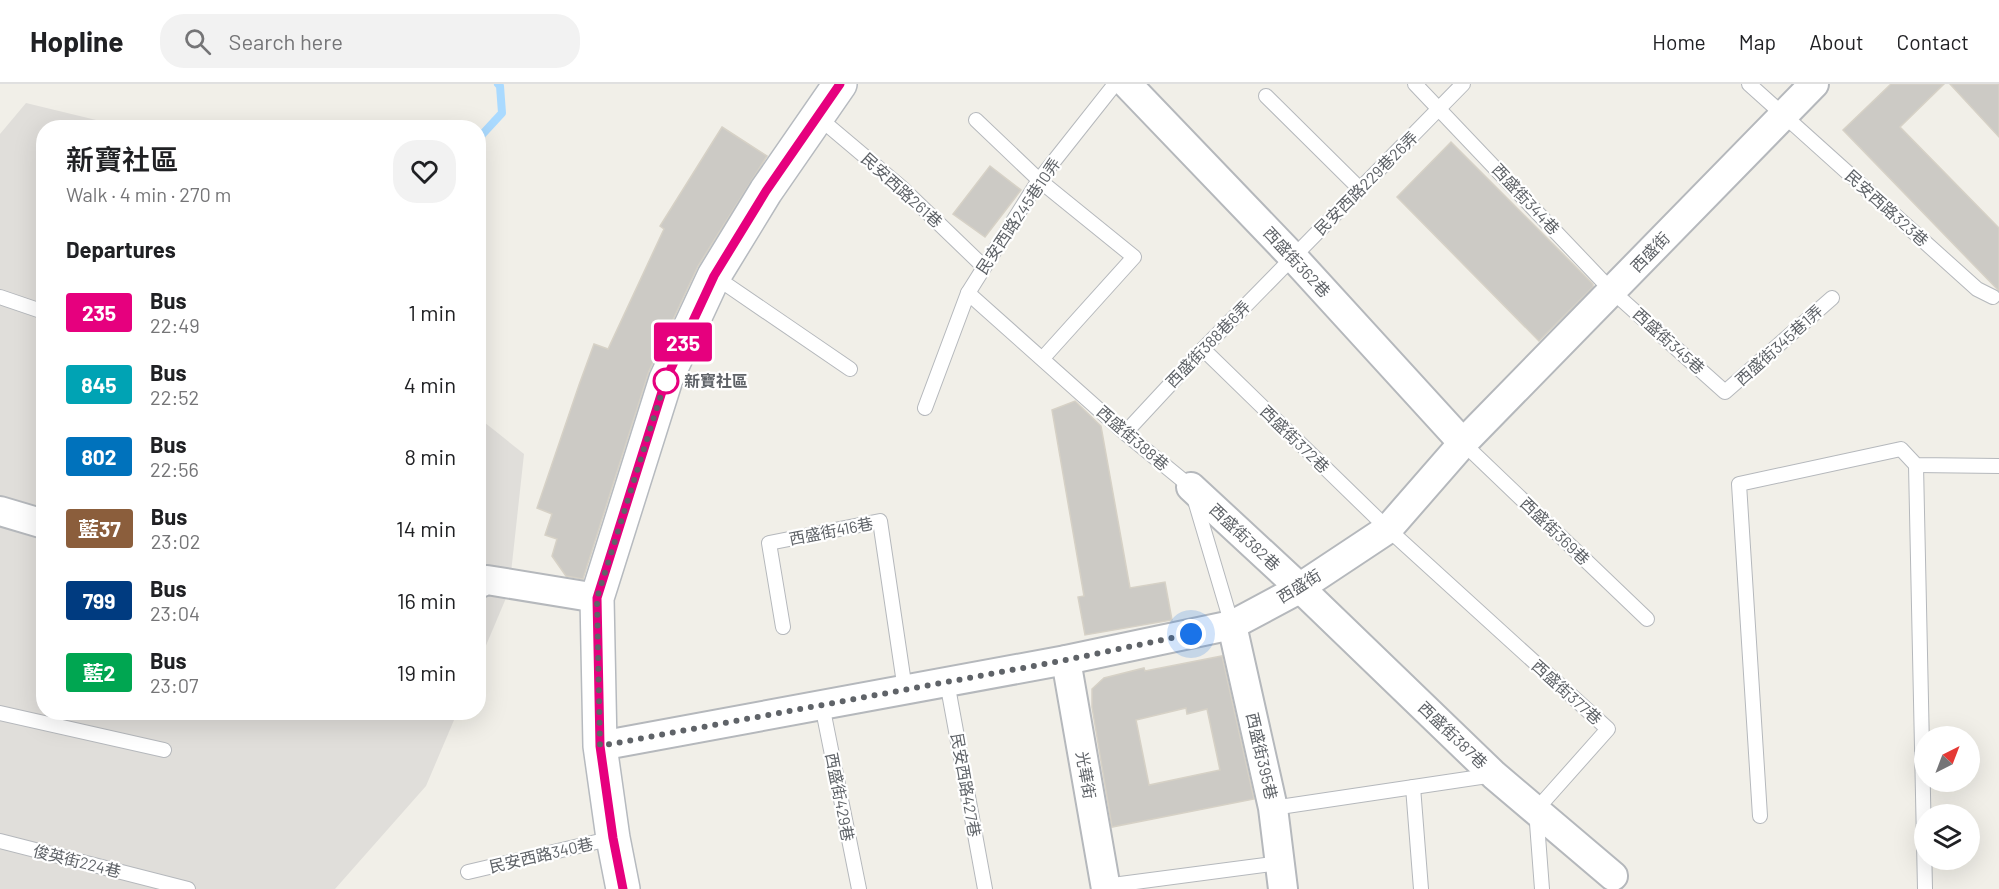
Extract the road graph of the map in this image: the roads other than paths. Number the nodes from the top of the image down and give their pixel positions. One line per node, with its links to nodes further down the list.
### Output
1 (840, 84): 11 (street)
2 (1115, 84): 13 (lane, 民安西路245巷10弄)
3 (1127, 84): 15 (street, 西盛街362巷)
4 (1415, 84): 9 (lane, 西盛街344巷)
5 (1463, 84): 9 (lane, 民安西路229巷26弄)
6 (1749, 84): 10 (lane, 民安西路323巷)
7 (1814, 84): 10 (street, 西盛街)
8 (1266, 96): 14 (lane)
9 (1440, 108): 14 (lane, 民安西路229巷26弄); 18 (lane, 西盛街344巷)
10 (1783, 116): 18 (street, 西盛街); 21 (lane, 民安西路323巷)
11 (818, 117): 16 (lane, 民安西路261巷); 17 (street)
12 (976, 120): 13 (lane)
13 (1039, 180): 16 (lane, 民安西路245巷10弄); 25 (lane)
14 (1360, 189): 15 (lane, 民安西路229巷26弄)
15 (1293, 257): 24 (lane, 西盛街388巷6弄); 30 (street, 西盛街362巷)
16 (984, 267): 19 (lane, 民安西路245巷10弄)
17 (714, 276): 26 (lane); 39 (street)
18 (1612, 291): 27 (lane, 西盛街345巷); 30 (street, 西盛街)
19 (968, 293): 25 (lane, 西盛街388巷); 28 (lane)
20 (0, 297): 23 (lane)
21 (1993, 297)
22 (1832, 298): 27 (lane, 西盛街345巷1弄)
23 (36, 309)
24 (1203, 349): 29 (lane, 西盛街388巷6弄); 36 (lane, 西盛街372巷)
25 (1043, 358): 29 (lane, 西盛街388巷)
26 (850, 369)
27 (1725, 392)
28 (925, 408)
29 (1125, 433): 33 (lane, 西盛街388巷)
30 (1463, 443): 36 (street, 西盛街); 40 (lane, 西盛街369巷)
31 (1916, 465): 32 (lane); 54 (lane); 67 (lane)
32 (1999, 466)
33 (1191, 487): 38 (street, 西盛街382巷); 41 (lane)
34 (0, 511): 35 (street)
35 (36, 522)
36 (1388, 529): 38 (street, 西盛街); 53 (lane, 西盛街377巷)
37 (486, 580): 39 (street)
38 (1299, 587): 41 (street, 西盛街); 50 (street, 西盛街387巷)
39 (597, 598): 48 (street)
40 (1647, 619)
41 (1232, 625): 43 (street, 西盛街); 52 (street, 西盛街395巷)
42 (783, 627): 45 (lane, 西盛街416巷)
43 (1066, 660): 44 (street, 西盛街); 60 (street, 光華街)
44 (947, 682): 45 (street, 西盛街); 64 (lane, 民安西路427巷)
45 (905, 690): 46 (street, 西盛街)
46 (822, 705): 48 (street, 西盛街); 63 (lane, 西盛街429巷)
47 (0, 713): 49 (lane)
48 (600, 746): 55 (street)
49 (164, 750)
50 (1494, 775): 51 (lane); 53 (street, 西盛街387巷)
51 (1413, 787): 52 (lane); 65 (lane)
52 (1273, 808): 58 (street, 西盛街395巷)
53 (1536, 810): 59 (street, 西盛街387巷); 66 (lane)
54 (1760, 816)
55 (613, 838): 57 (lane, 民安西路340巷); 62 (street)
56 (0, 841): 61 (lane, 俊英街224巷)
57 (468, 872)
58 (1282, 876): 60 (lane)
59 (1613, 876)
60 (1106, 888)
61 (188, 889)
62 (623, 889)
63 (859, 889)
64 (985, 889)
65 (1421, 889)
66 (1542, 889)
67 (1924, 889)

